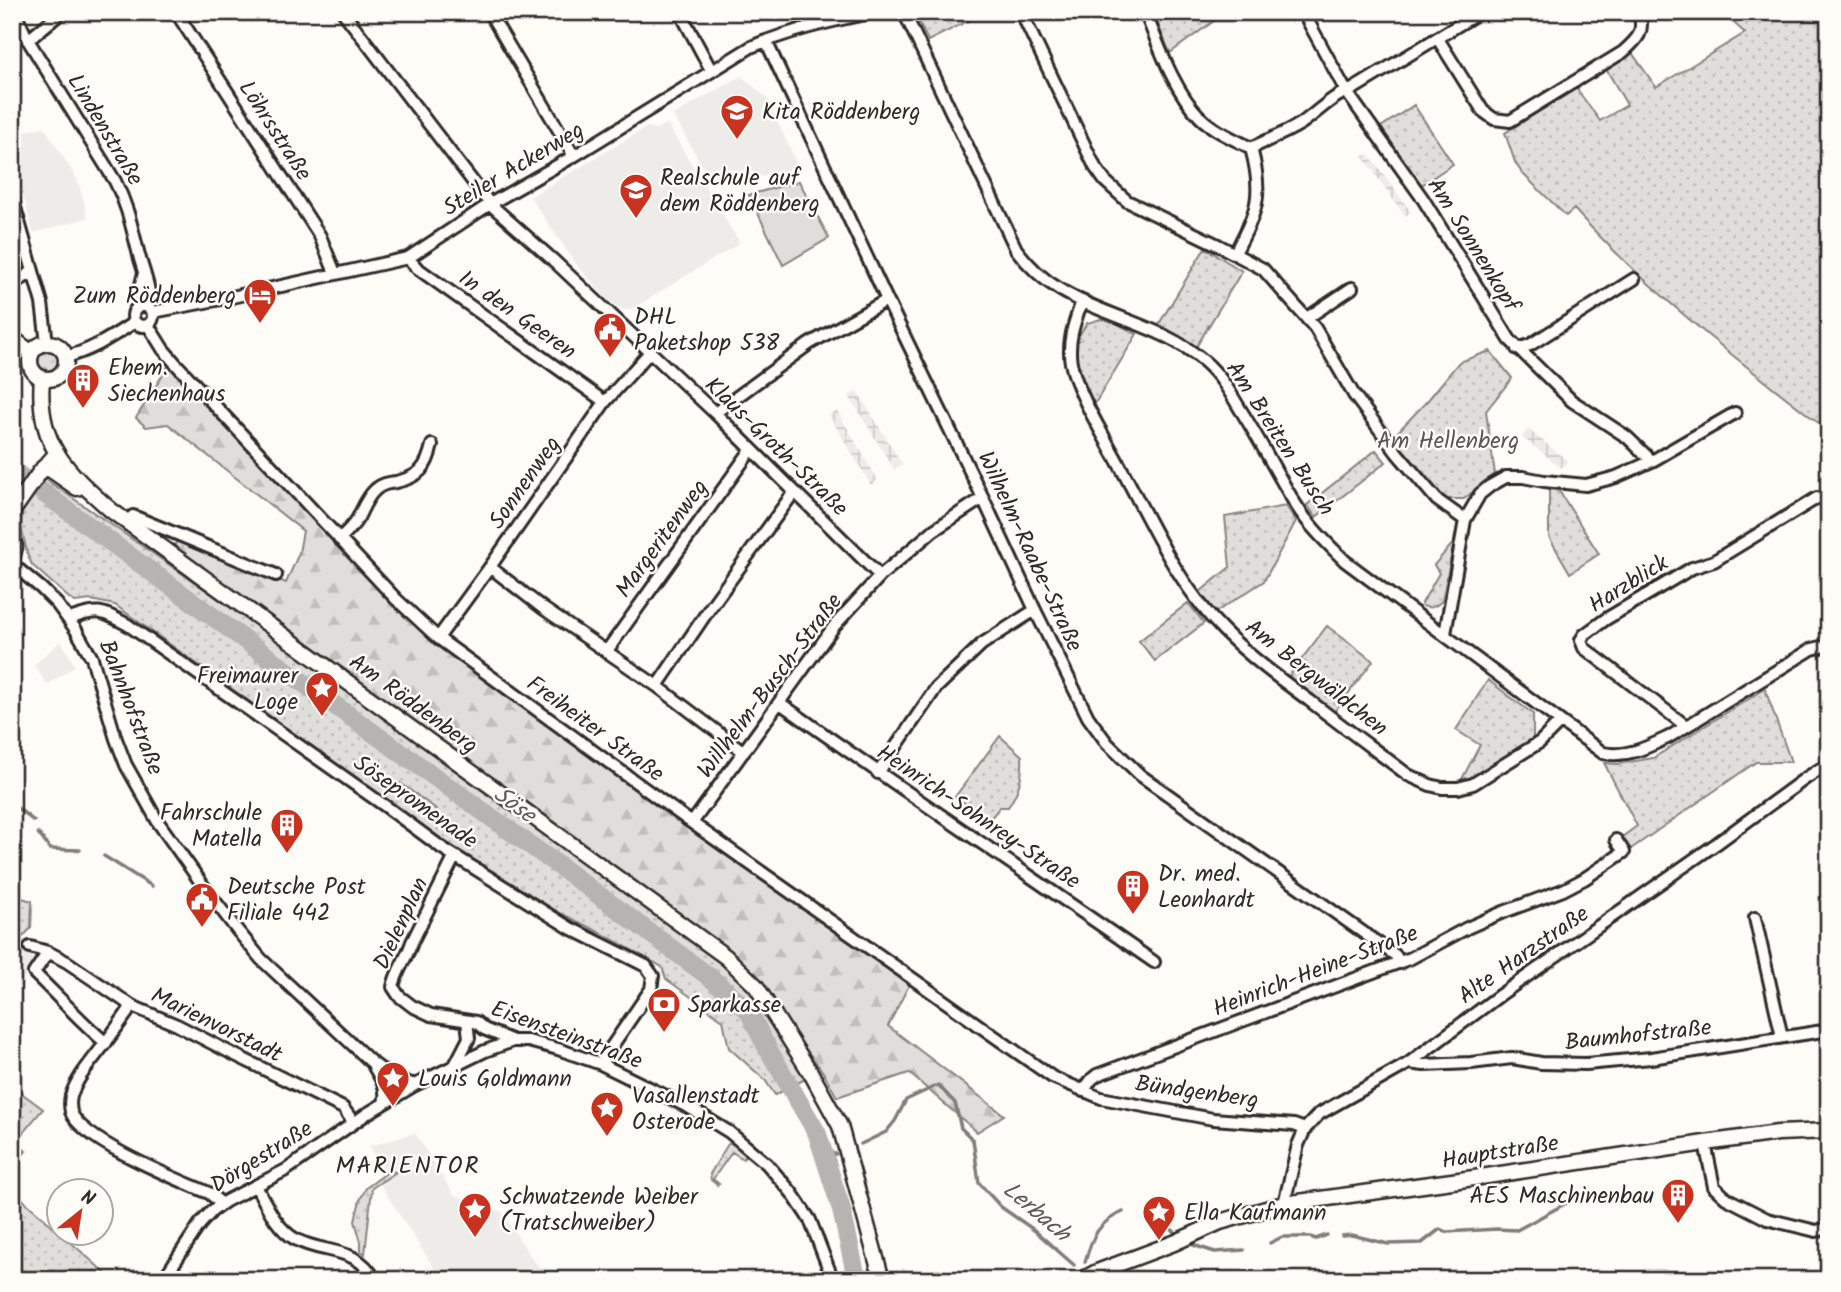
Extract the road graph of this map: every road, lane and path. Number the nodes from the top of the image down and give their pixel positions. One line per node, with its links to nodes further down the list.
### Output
1 (15, 12): 15 (street, Lindenstraße)
2 (62, 12): 15 (street)
3 (176, 12): 26 (street, Löhrsstraße)
4 (343, 12): 22 (street, Klaus-Groth-Straße)
5 (489, 12): 20 (street)
6 (680, 12): 17 (street)
7 (876, 12): 16 (street, Steiler Ackerweg)
8 (904, 12): 31 (street, Am Breiten Busch)
9 (1021, 12): 23 (street)
10 (1145, 12): 19 (street)
11 (1303, 12): 18 (street, Am Sonnenkopf)
12 (1479, 12): 14 (street)
13 (1639, 12): 14 (street)
14 (1438, 39): 18 (street)
15 (28, 40): 32 (street, Lindenstraße)
16 (766, 41): 17 (street, Steiler Ackerweg); 30 (street, Wilhelm-Raabe-Straße)
17 (711, 71): 20 (street, Steiler Ackerweg)
18 (1346, 91): 19 (street); 38 (street, Am Sonnenkopf)
19 (1251, 148): 23 (street)
20 (574, 156): 22 (street, Steiler Ackerweg)
21 (12, 197): 25 (street)
22 (490, 204): 24 (street, Steiler Ackerweg); 40 (street, Klaus-Groth-Straße)
23 (1235, 253): 33 (street)
24 (408, 258): 26 (street, Steiler Ackerweg); 43 (street, In den Geeren)
25 (32, 272): 28 (street); 37 (street)
26 (335, 273): 32 (street, Steiler Ackerweg)
27 (1634, 279): 38 (street)
28 (12, 285)
29 (1352, 288): 33 (street)
30 (887, 300): 44 (street); 53 (street, Wilhelm-Raabe-Straße)
31 (1082, 301): 68 (street, Am Breiten Busch); 74 (street, Am Bergwäldchen)
32 (147, 308): 34 (street); 35 (street)
33 (1307, 318): 57 (street)
34 (135, 322): 35 (street); 41 (street)
35 (148, 325): 60 (street, Freiheiter Straße)
36 (12, 338): 39 (main road)
37 (47, 343): 39 (main road); 41 (main road)
38 (1517, 348): 50 (street, Am Sonnenkopf)
39 (32, 353): 42 (main road)
40 (649, 353): 43 (street, Sonnenweg); 44 (street, Klaus-Groth-Straße)
41 (65, 357): 42 (main road)
42 (42, 378): 46 (main road)
43 (605, 402): 63 (street, Sonnenweg)
44 (715, 413): 48 (street, Klaus-Groth-Straße)
45 (1735, 413): 50 (street)
46 (46, 432): 49 (main road, Am Röddenberg); 51 (main road)
47 (432, 445): 60 (street)
48 (751, 450): 52 (street, Klaus-Groth-Straße); 71 (street, Margeritenweg)
49 (57, 453): 51 (main road); 55 (main road, Am Röddenberg)
50 (1652, 461): 57 (street)
51 (41, 470): 55 (main road); 56 (main road)
52 (794, 492): 65 (street, Klaus-Groth-Straße); 72 (street)
53 (984, 498): 65 (street, Willhelm-Busch-Straße); 66 (street, Wilhelm-Raabe-Straße)
54 (1817, 498): 75 (street, Harzblick)
55 (100, 500): 58 (main road, Am Röddenberg)
56 (12, 512)
57 (1465, 520): 68 (street)
58 (126, 522): 64 (street); 112 (main road, Am Röddenberg)
59 (12, 538): 61 (main road)
60 (339, 539): 69 (street, Freiheiter Straße)
61 (12, 558)
62 (12, 564): 67 (street, Bahnhofstraße)
63 (491, 567): 69 (street, Sonnenweg); 71 (street)
64 (276, 575)
65 (880, 576): 73 (street, Willhelm-Busch-Straße)
66 (1035, 610): 78 (street); 86 (street, Wilhelm-Raabe-Straße)
67 (70, 619): 81 (street, Sösepromenade); 94 (street, Bahnhofstraße)
68 (1445, 634): 74 (street, Am Breiten Busch)
69 (438, 638): 79 (street, Freiheiter Straße)
70 (1829, 645): 75 (street, Am Breiten Busch)
71 (606, 652): 72 (street)
72 (657, 686): 76 (street)
73 (780, 703): 76 (street, Willhelm-Busch-Straße); 78 (street, Heinrich-Sohnrey-Straße)
74 (1560, 722): 75 (street, Am Breiten Busch)
75 (1686, 726)
76 (744, 752): 79 (street, Willhelm-Busch-Straße)
77 (1829, 766): 95 (street, Alte Harzstraße)
78 (878, 773): 85 (street, Heinrich-Sohnrey-Straße)
79 (692, 824): 99 (street, Freiheiter Straße)
80 (1616, 840): 86 (street, Heinrich-Heine-Straße)
81 (455, 856): 88 (street, Dielenplan); 96 (street, Sösepromenade)
82 (1755, 918): 91 (street)
83 (30, 947): 84 (street)
84 (47, 952): 87 (street); 93 (street)
85 (1154, 962)
86 (1400, 963): 99 (street, Heinrich-Heine-Straße)
87 (132, 1006): 93 (street, Marienvorstadt); 101 (street, Marienvorstadt)
88 (447, 1018): 89 (street, Eisensteinstraße)
89 (471, 1022): 92 (street, Eisensteinstraße); 97 (street)
90 (1829, 1031): 91 (street, Baumhofstraße)
91 (1782, 1037): 95 (street, Baumhofstraße)
92 (513, 1041): 96 (street, Eisensteinstraße); 97 (street, Dörgestraße)
93 (106, 1042): 106 (street, Marienvorstadt)
94 (370, 1061): 98 (street); 100 (street)
95 (1409, 1063): 102 (street, Alte Harzstraße)
96 (601, 1064): 111 (street, Eisensteinstraße)
97 (455, 1065): 98 (street, Dörgestraße)
98 (415, 1085): 100 (street, Dörgestraße)
99 (1083, 1091): 102 (street, Bündgenberg)
100 (384, 1103): 101 (street, Dörgestraße)
101 (354, 1123): 105 (street, Dörgestraße)
102 (1306, 1129): 107 (street, Alte Harzstraße)
103 (1829, 1132): 104 (main road, Hauptstraße)
104 (1705, 1143): 107 (main road, Hauptstraße); 108 (street)
105 (256, 1186): 106 (street, Dörgestraße); 109 (street)
106 (222, 1204): 110 (street, Dörgestraße)
107 (1284, 1204): 113 (main road, Hauptstraße)
108 (1829, 1228)
109 (372, 1278)
110 (163, 1280)
111 (833, 1280)
112 (882, 1280)
113 (1082, 1280)

